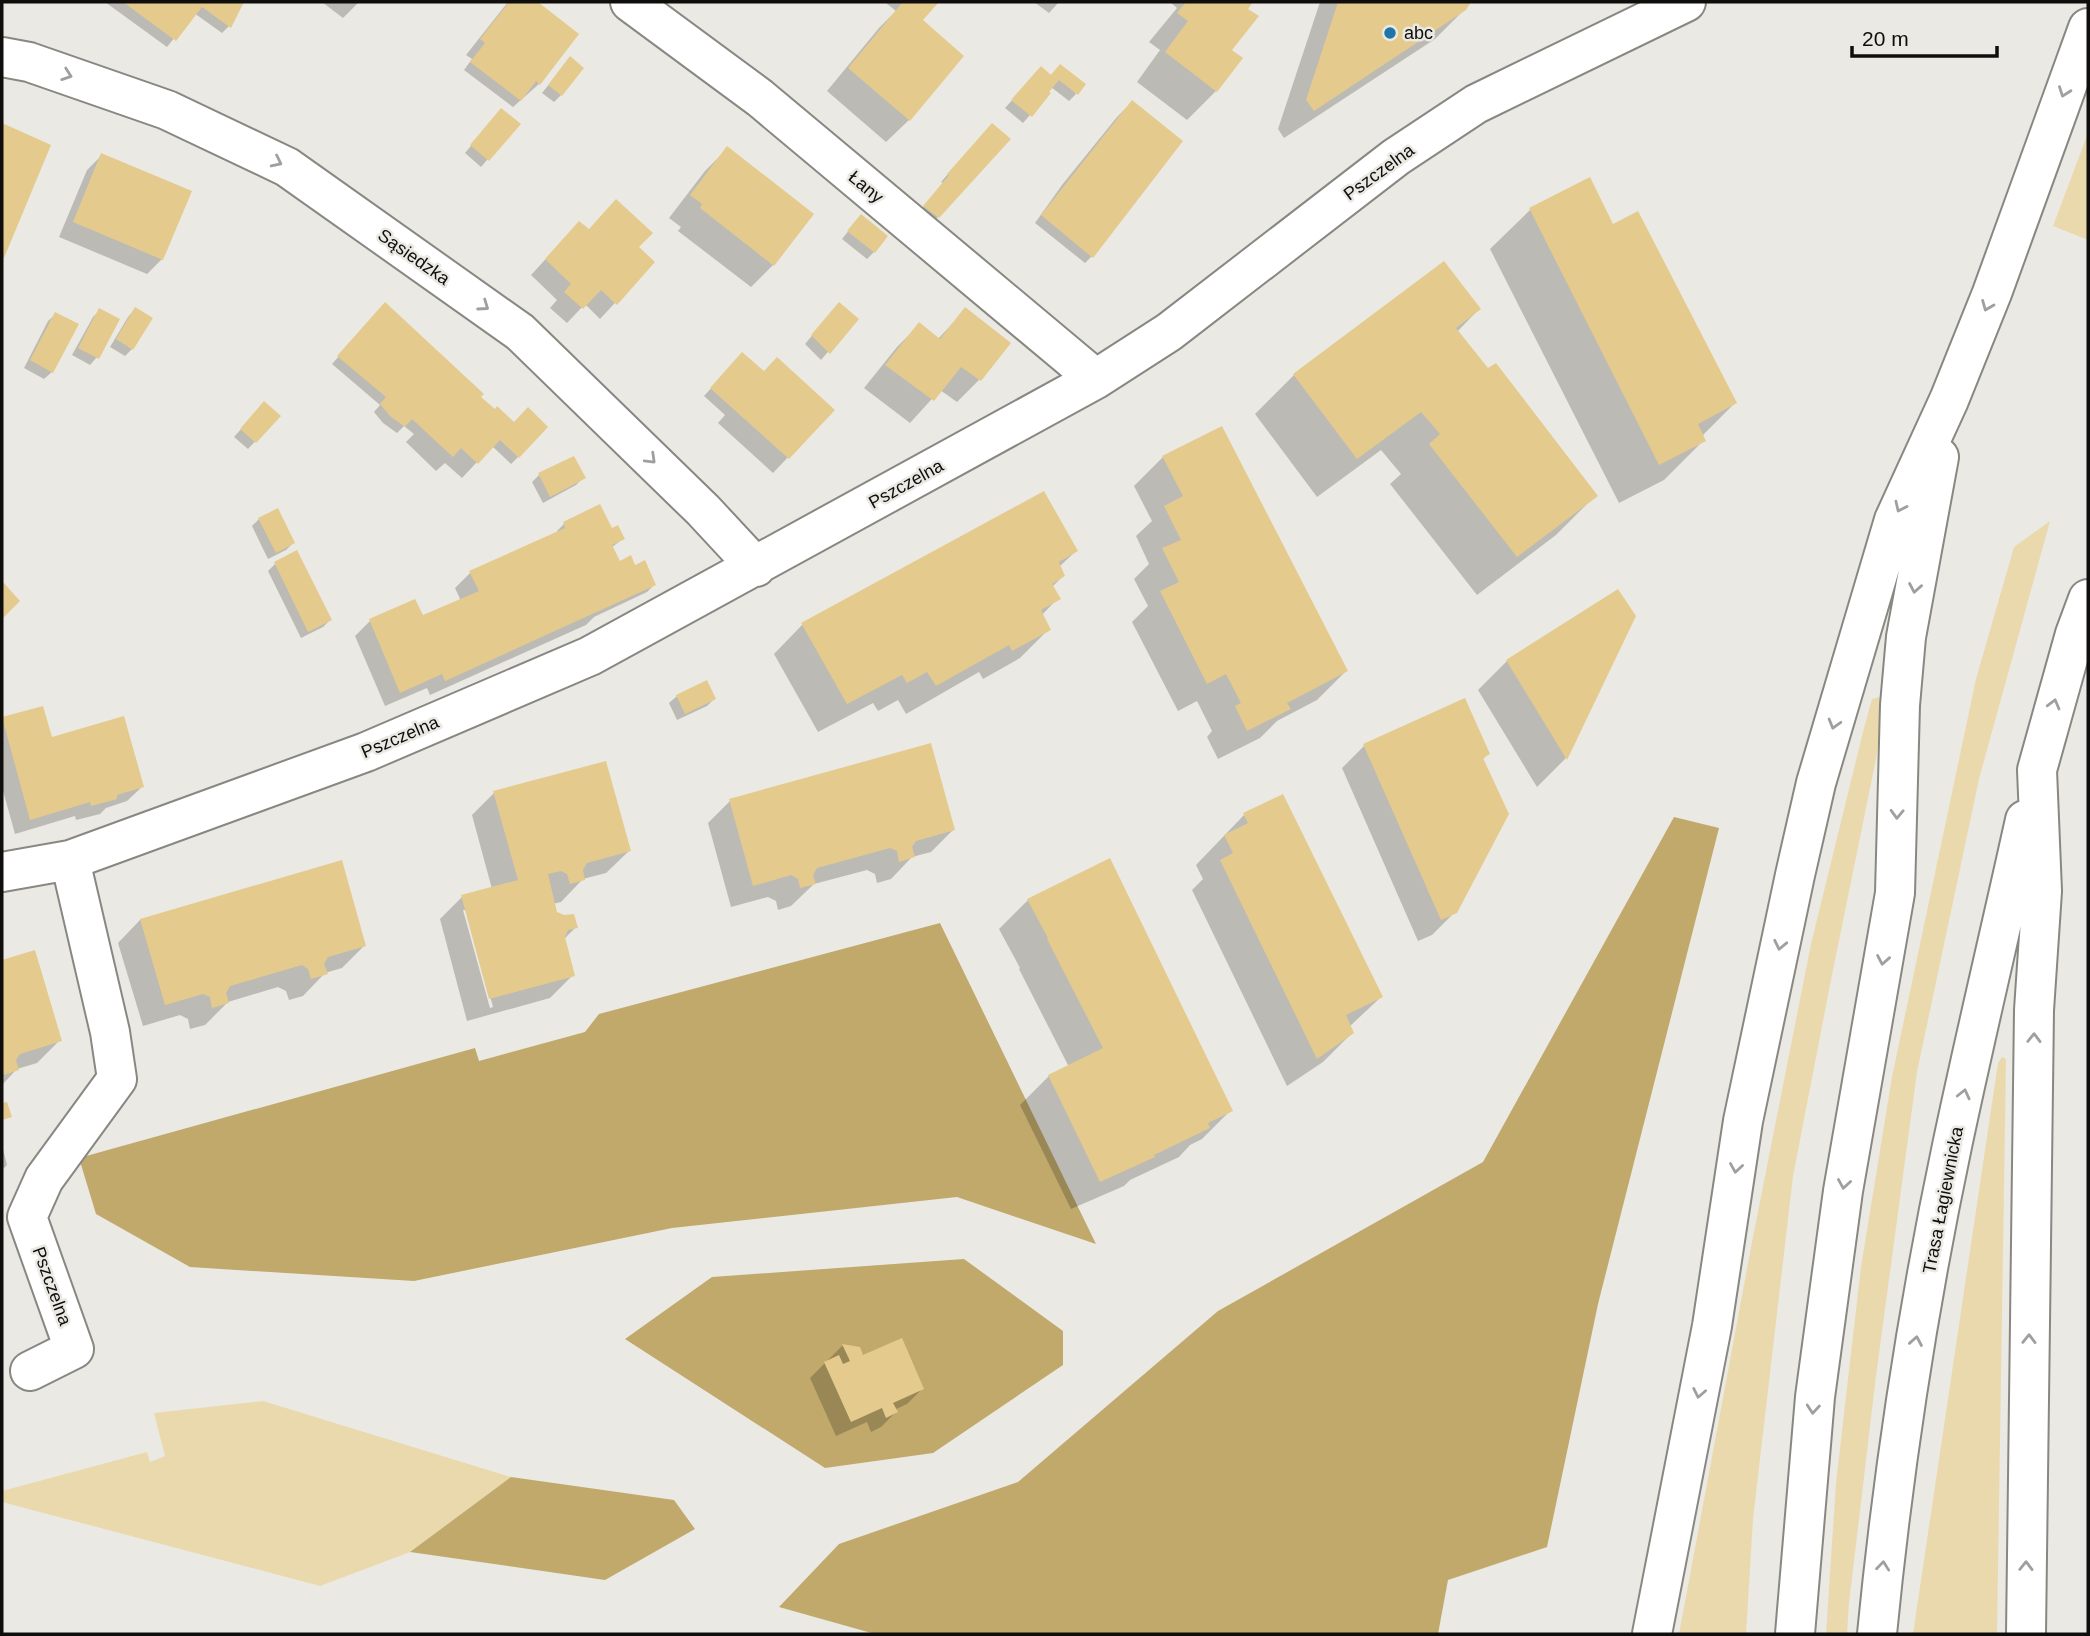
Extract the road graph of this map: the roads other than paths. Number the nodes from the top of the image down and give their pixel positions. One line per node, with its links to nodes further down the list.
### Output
1 (630, 2): 5 (main road, Łany)
2 (1686, 2): 5 (main road, Pszczelna)
3 (2088, 28): 6 (main road, one-way to 6)
4 (2, 57): 7 (main road, Sąsiedzka, one-way to 7)
5 (1096, 379): 7 (main road, Pszczelna)
6 (1949, 400): 14 (main road, one-way to 14); 15 (main road, one-way to 15)
7 (756, 567): 10 (main road, Pszczelna)
8 (2088, 599): 9 (main road, Trasa Łagiewnicka, one-way to 8)
9 (2037, 770): 16 (main road, Trasa Łagiewnicka, one-way to 9); 17 (main road, one-way to 9)
10 (70, 860): 11 (main road, Pszczelna); 12 (main road, Pszczelna)
11 (2, 872)
12 (14, 1220): 13 (main road, Pszczelna)
13 (30, 1371)
14 (1652, 1634)
15 (1795, 1634)
16 (1877, 1634)
17 (2026, 1634)

